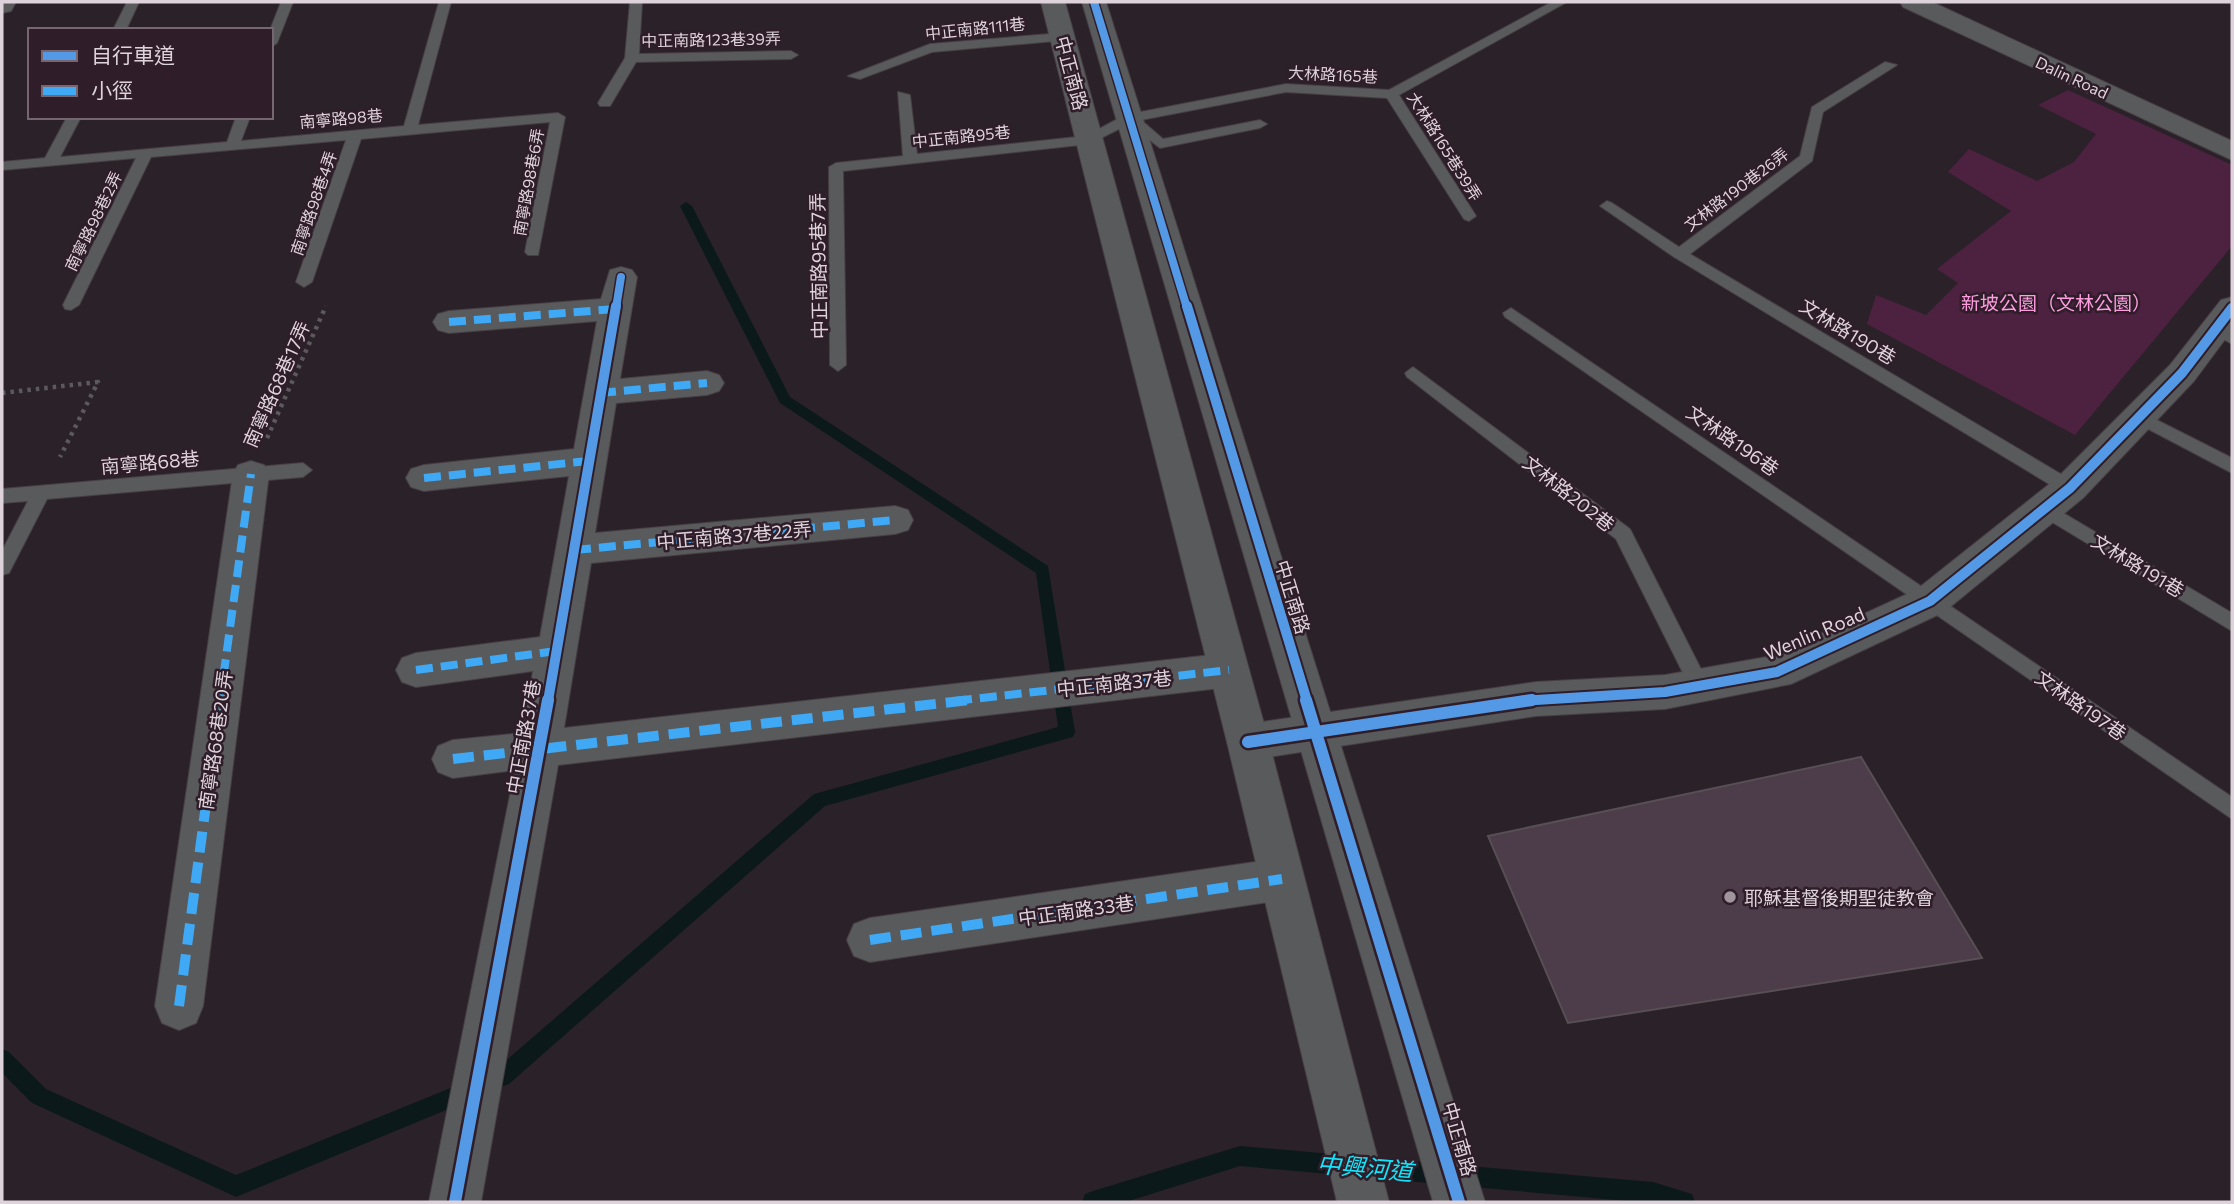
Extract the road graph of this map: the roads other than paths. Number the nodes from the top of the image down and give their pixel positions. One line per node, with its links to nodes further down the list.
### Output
1 (4, 2): 10 (street)
2 (134, 2): 11 (lane)
3 (287, 2): 13 (lane)
4 (444, 2): 26 (lane)
5 (636, 2): 15 (lane)
6 (1053, 2): 12 (street, 中正南路)
7 (1094, 2): 22 (street, 中正南路)
8 (1561, 2): 18 (lane, 大林路165巷)
9 (1912, 2): 30 (street, Dalin Road)
10 (2, 6)
11 (120, 28)
12 (1062, 37): 17 (lane, 中正南路111巷); 28 (street, 中正南路)
13 (273, 38)
14 (791, 55): 15 (lane, 中正南路123巷39弄)
15 (632, 58): 20 (lane)
16 (1890, 65): 39 (lane, 文林路190巷26弄)
17 (855, 76)
18 (1391, 94): 22 (lane, 大林路165巷); 37 (lane, 大林路165巷39弄)
19 (903, 95): 32 (lane)
20 (605, 103)
21 (558, 117): 26 (lane, 南寧路98巷); 38 (lane, 南寧路98巷6弄)
22 (1130, 118): 25 (lane); 28 (lane, 大林路165巷); 67 (street, 中正南路)
23 (73, 119): 33 (lane)
24 (242, 119): 29 (lane)
25 (1260, 124)
26 (410, 129): 27 (lane, 南寧路98巷)
27 (355, 135): 29 (lane, 南寧路98巷); 40 (lane, 南寧路98巷4弄)
28 (1089, 140): 32 (lane, 中正南路95巷); 65 (street, 中正南路)
29 (232, 146): 31 (lane, 南寧路98巷)
30 (2232, 152)
31 (146, 153): 33 (lane, 南寧路98巷); 41 (lane, 南寧路98巷2弄)
32 (911, 159): 35 (lane, 中正南路95巷)
33 (51, 162): 34 (lane, 南寧路98巷)
34 (2, 166)
35 (836, 167): 45 (lane, 中正南路95巷7弄)
36 (1606, 206): 39 (lane, 文林路190巷)
37 (1469, 216)
38 (533, 253)
39 (1679, 254): 57 (lane, 文林路190巷)
40 (304, 282)
41 (71, 305)
42 (1511, 313): 61 (lane, 文林路196巷)
43 (449, 322): 48 (street, 中正南路37巷)
44 (2226, 325): 49 (street, Wenlin Road)
45 (838, 365)
46 (1413, 373): 66 (lane, 文林路202巷)
47 (707, 383): 48 (street)
48 (599, 393): 50 (street, 中正南路37巷)
49 (2140, 417): 51 (lane); 57 (street, Wenlin Road)
50 (588, 461): 54 (street); 59 (street, 中正南路37巷)
51 (2232, 466)
52 (303, 471): 53 (lane, 南寧路68巷)
53 (251, 474): 55 (lane, 南寧路68巷); 74 (street, 南寧路68巷20弄)
54 (424, 478)
55 (42, 492): 56 (lane, 南寧路68巷); 60 (lane)
56 (2, 496)
57 (2056, 498): 61 (street, Wenlin Road); 62 (lane, 文林路191巷)
58 (895, 520): 59 (street, 中正南路37巷22弄)
59 (573, 551): 63 (street, 中正南路37巷)
60 (2, 568)
61 (1930, 601): 66 (street, Wenlin Road); 71 (lane, 文林路197巷)
62 (2232, 623)
63 (556, 651): 64 (street); 69 (street, 中正南路37巷)
64 (416, 670)
65 (1229, 670): 68 (street, 中正南路); 69 (street, 中正南路37巷)
66 (1700, 687): 67 (street, Wenlin Road)
67 (1317, 733): 68 (street, Wenlin Road); 77 (street, 中正南路)
68 (1248, 742): 72 (street, 中正南路)
69 (540, 749): 70 (street); 75 (street, 中正南路37巷)
70 (453, 759)
71 (2232, 809)
72 (1282, 879): 73 (street, 中正南路33巷); 76 (street, 中正南路)
73 (870, 940)
74 (179, 1006)
75 (455, 1202)
76 (1363, 1202)
77 (1459, 1202)

